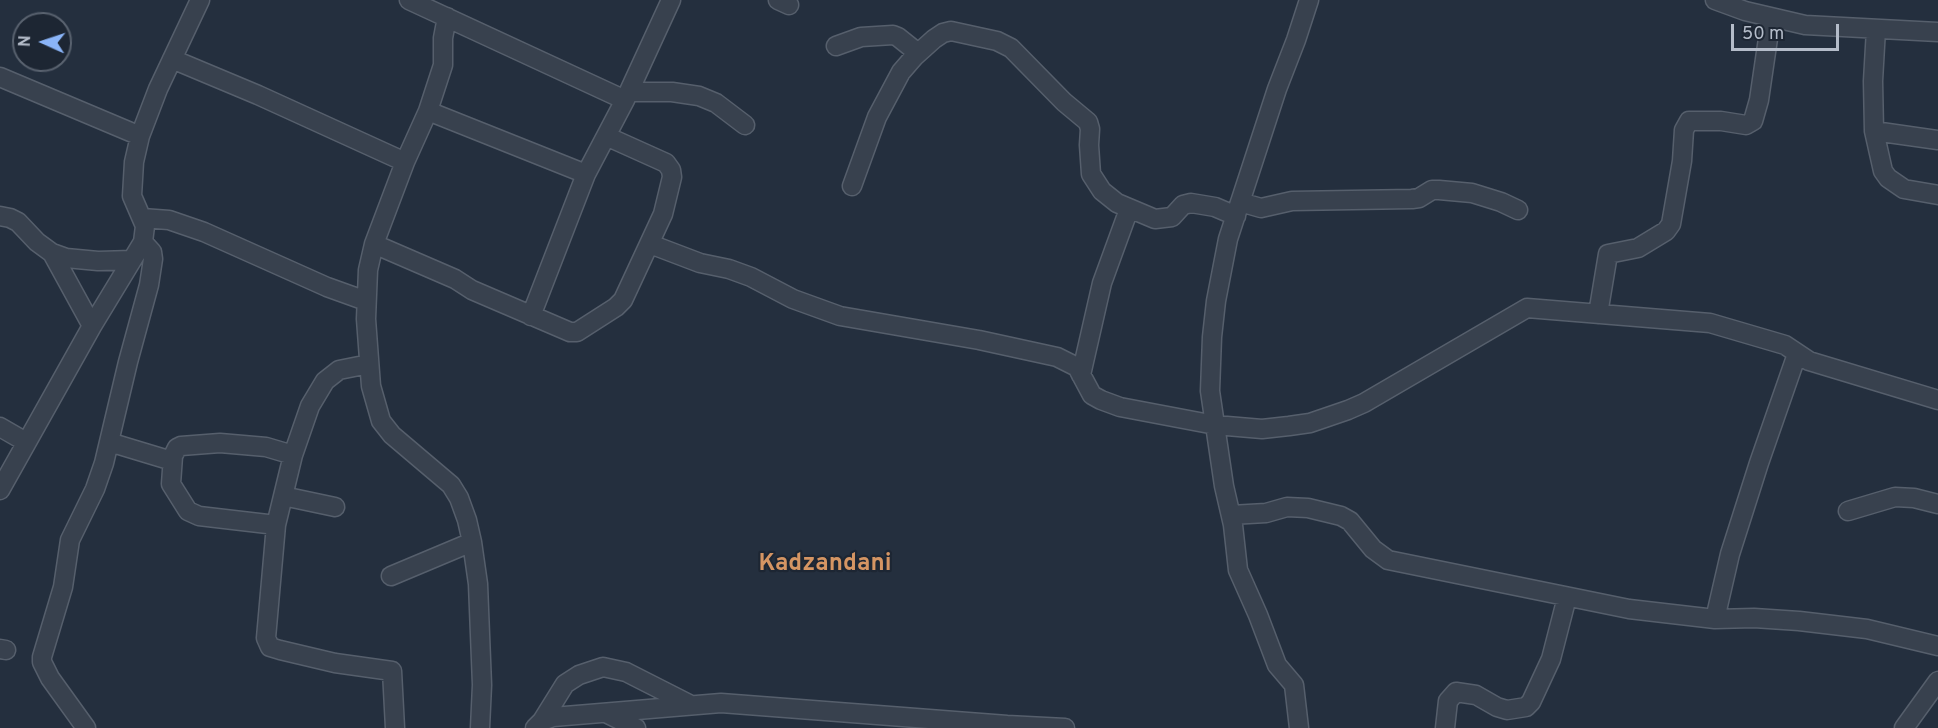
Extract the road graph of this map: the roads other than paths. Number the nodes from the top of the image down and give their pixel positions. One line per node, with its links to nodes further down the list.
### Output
1 (199, 0): 12 (street)
2 (409, 0): 6 (street)
3 (671, 0): 14 (street)
4 (1309, 0): 26 (street)
5 (1715, 0): 7 (street)
6 (441, 9): 14 (street); 15 (street)
7 (1771, 18): 8 (street); 36 (street)
8 (1876, 29): 9 (street); 17 (street)
9 (1938, 32)
10 (836, 46): 11 (street)
11 (918, 53): 23 (street); 25 (street)
12 (172, 59): 18 (street); 21 (street)
13 (0, 77): 18 (street)
14 (627, 96): 16 (street); 19 (street)
15 (428, 111): 21 (street); 22 (street)
16 (745, 125)
17 (1874, 130): 20 (street); 24 (street)
18 (140, 136): 29 (street)
19 (606, 136): 22 (street); 32 (street)
20 (1938, 140)
21 (405, 162): 31 (street)
22 (586, 174): 37 (street)
23 (852, 186)
24 (1938, 195)
25 (1129, 209): 26 (street); 41 (street)
26 (1238, 209): 27 (street); 43 (street)
27 (1518, 210)
28 (0, 216): 33 (street)
29 (142, 218): 30 (street); 35 (street)
30 (143, 242): 34 (street); 46 (street)
31 (374, 244): 35 (street); 37 (street)
32 (650, 244): 37 (street); 41 (street)
33 (52, 253): 34 (street); 38 (street)
34 (132, 260): 38 (street)
35 (366, 301): 40 (street)
36 (1598, 314): 39 (street); 43 (street)
37 (531, 316)
38 (92, 326): 45 (street)
39 (1797, 354): 42 (street); 59 (street)
40 (369, 364): 47 (street); 56 (street)
41 (1081, 375): 43 (street)
42 (1938, 400)
43 (1215, 425): 54 (street)
44 (0, 427): 45 (street)
45 (26, 442): 49 (street)
46 (109, 442): 48 (street); 65 (street)
47 (293, 455): 48 (street); 50 (street)
48 (172, 461): 55 (street)
49 (0, 490)
50 (282, 496): 52 (street); 55 (street)
51 (1938, 504): 53 (street)
52 (335, 507)
53 (1848, 511)
54 (1231, 515): 58 (street); 70 (street)
55 (276, 525): 66 (street)
56 (472, 542): 57 (street); 67 (street)
57 (391, 576)
58 (1567, 597): 59 (street); 71 (street)
59 (1715, 619): 60 (street)
60 (1938, 646)
61 (1938, 681): 72 (street)
62 (688, 704): 63 (street); 64 (street); 69 (street)
63 (605, 713): 64 (street); 68 (street)
64 (539, 724)
65 (86, 728)
66 (395, 728)
67 (480, 728)
68 (636, 728)
69 (1065, 728)
70 (1299, 728)
71 (1445, 728)
72 (1904, 728)

